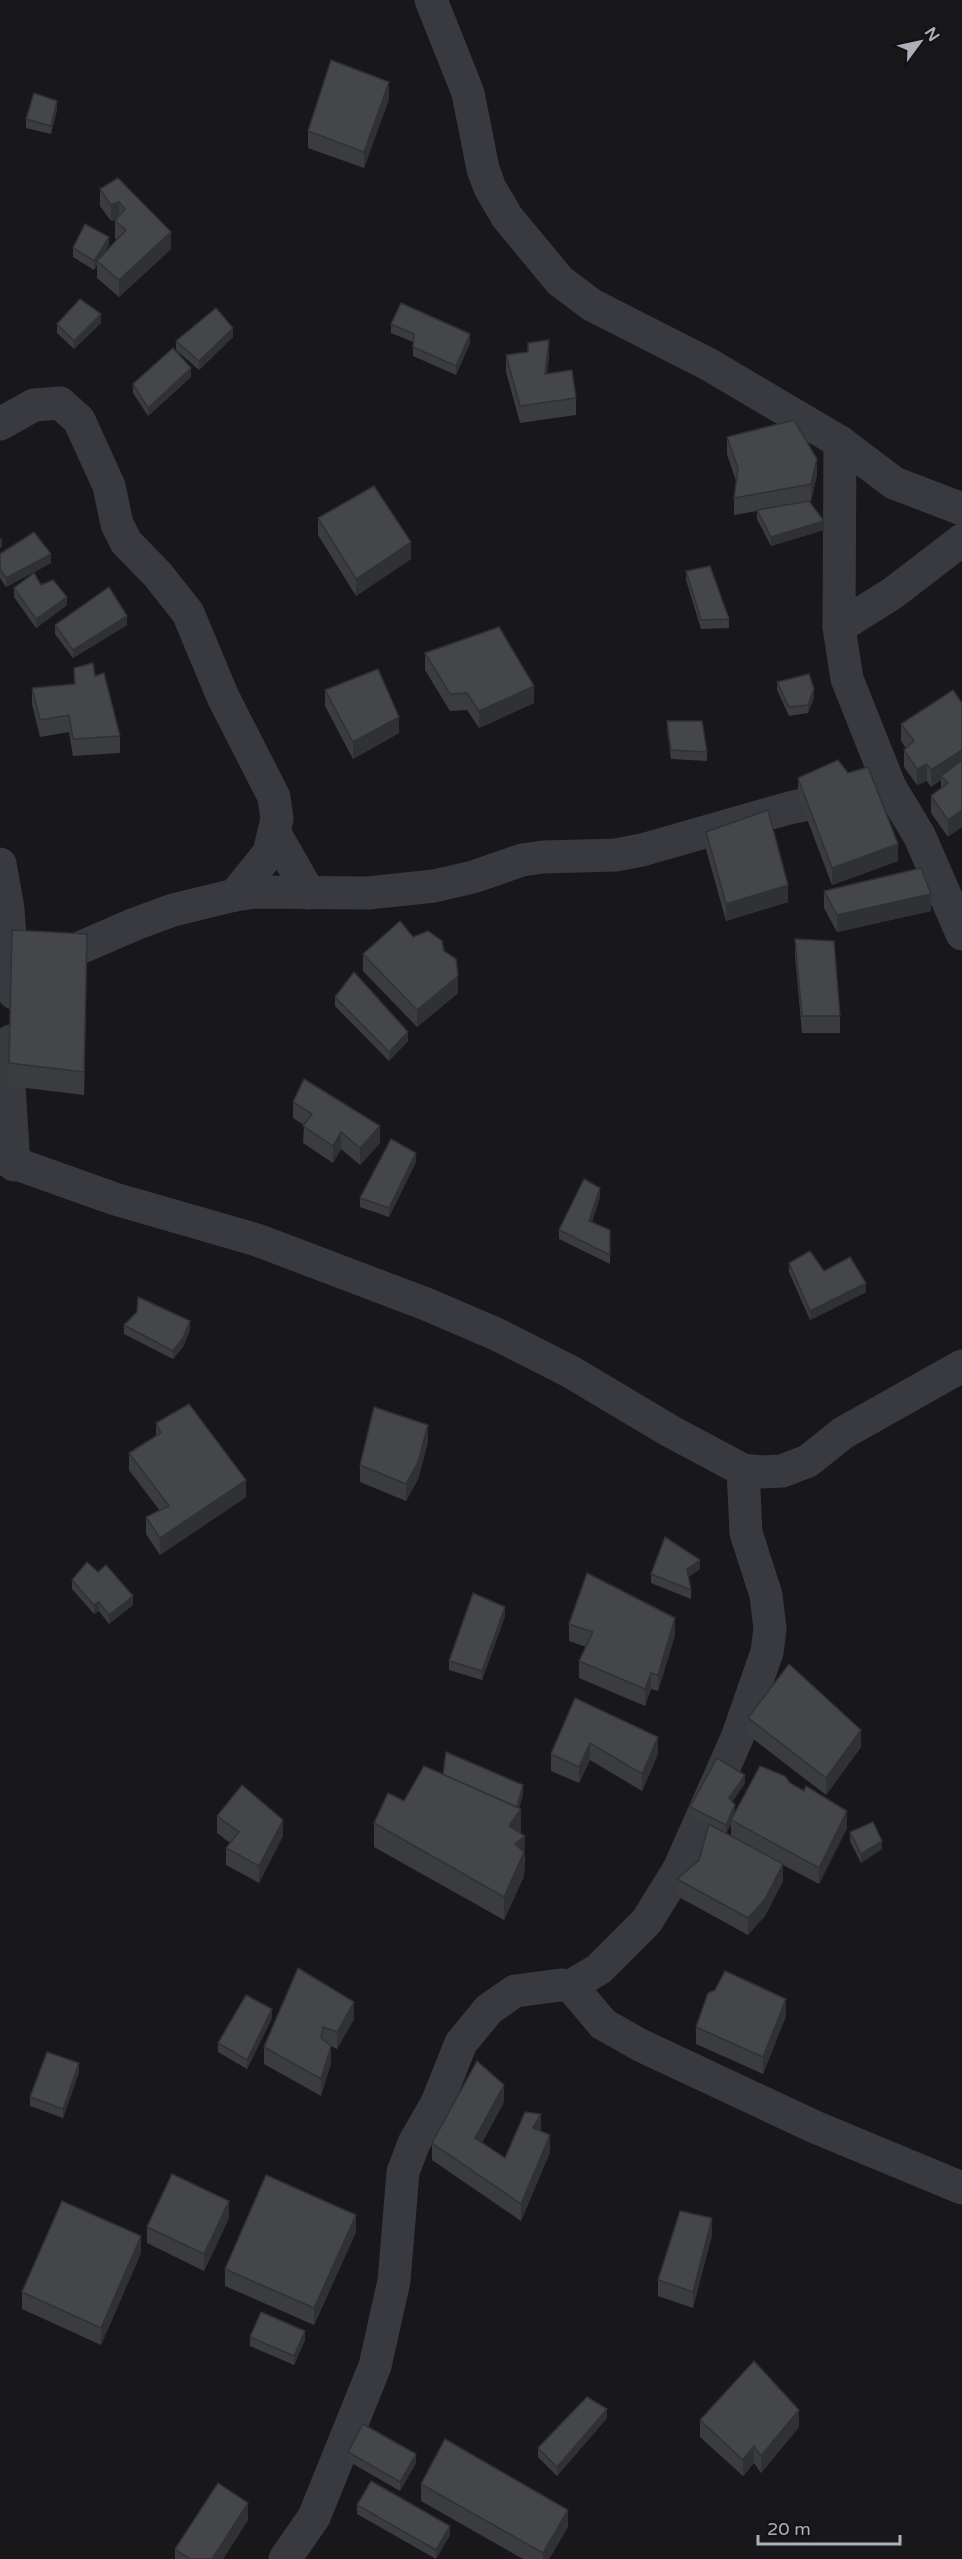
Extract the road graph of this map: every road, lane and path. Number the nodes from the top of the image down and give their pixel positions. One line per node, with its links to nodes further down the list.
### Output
1 (431, 0): 3 (street)
2 (0, 424): 8 (street)
3 (840, 442): 4 (street); 6 (street)
4 (962, 509)
5 (962, 540): 6 (street)
6 (839, 627): 7 (street)
7 (890, 787): 10 (street); 12 (street)
8 (274, 832): 10 (street); 11 (street)
9 (0, 864): 13 (street)
10 (309, 893): 11 (street)
11 (235, 895): 13 (street)
12 (962, 934)
13 (14, 977): 14 (street)
14 (7, 1162): 16 (street)
15 (962, 1366): 16 (street)
16 (743, 1470): 17 (street)
17 (571, 1986): 18 (street); 19 (street)
18 (962, 2188)
19 (285, 2559)

